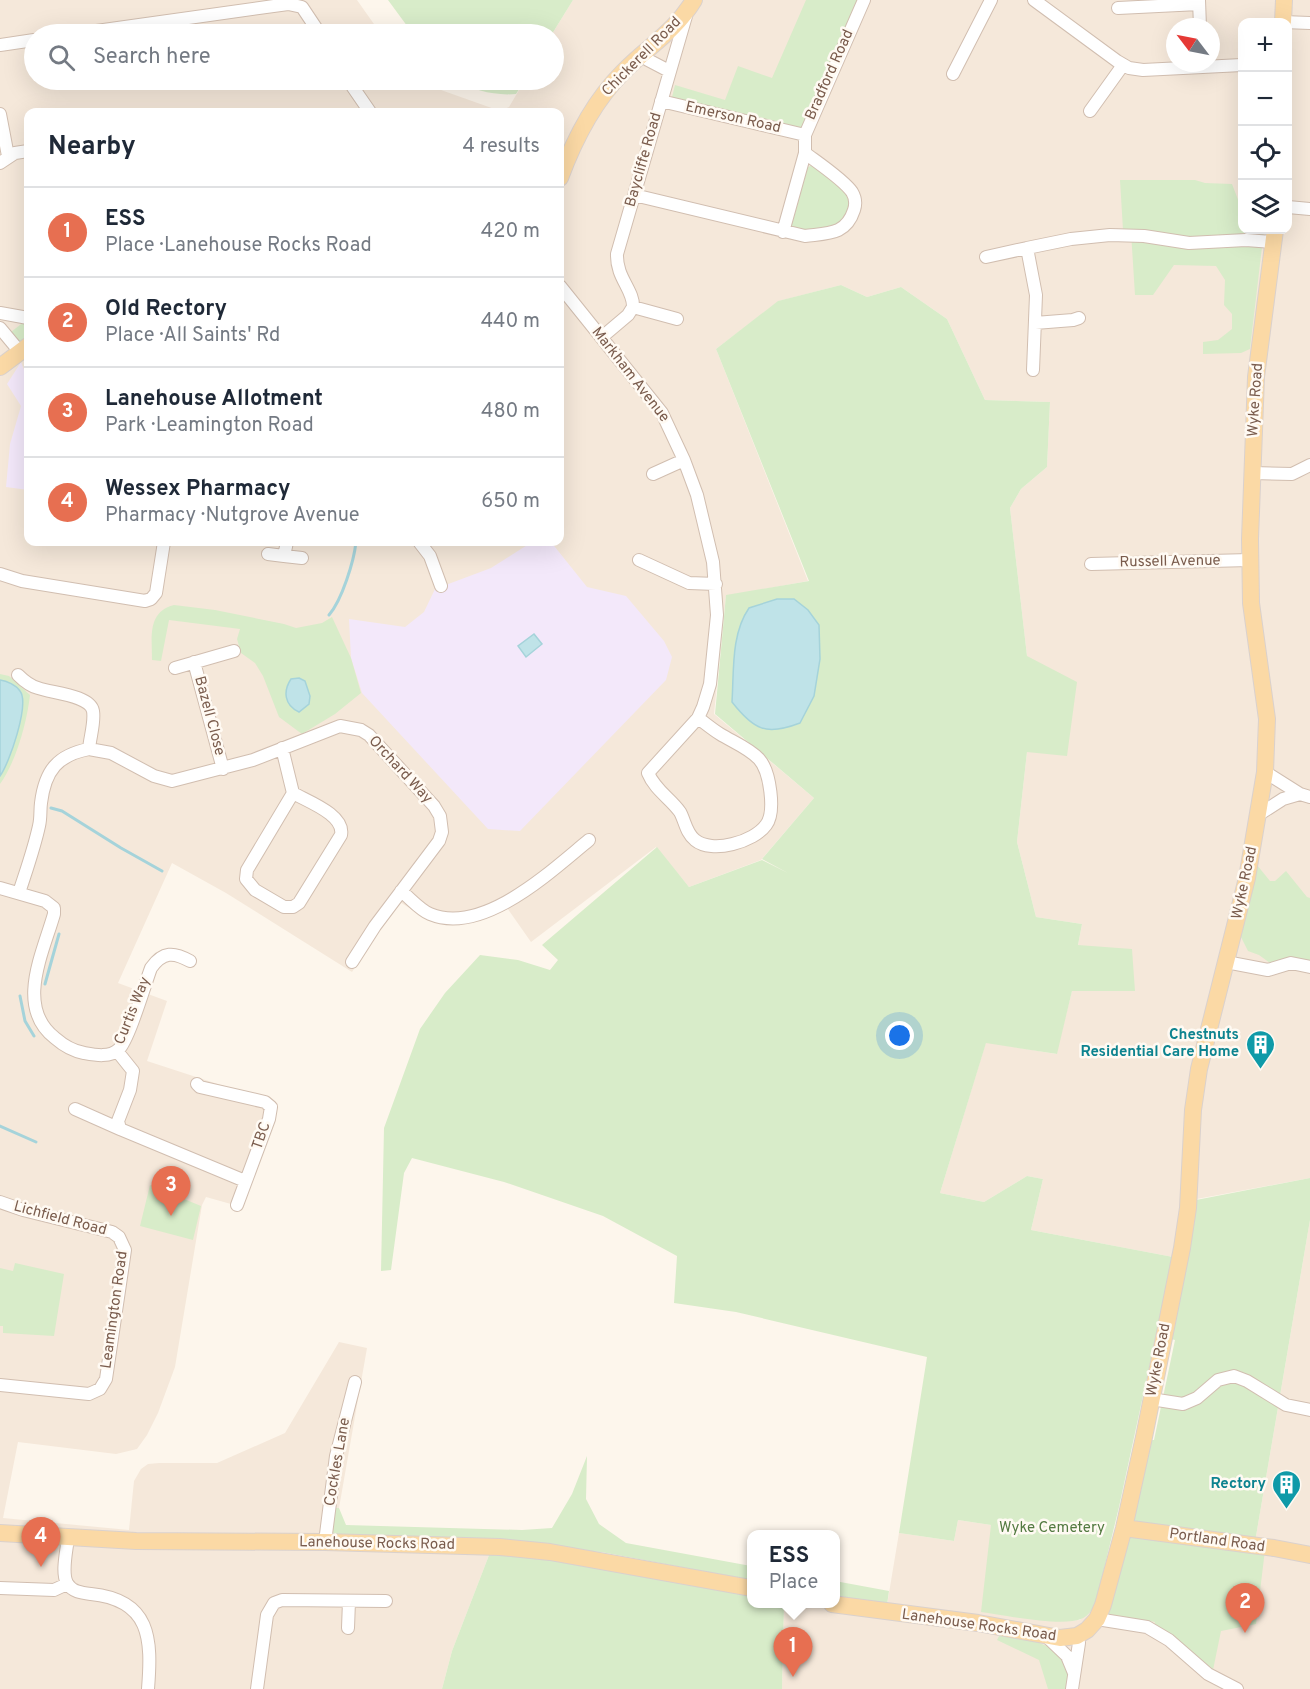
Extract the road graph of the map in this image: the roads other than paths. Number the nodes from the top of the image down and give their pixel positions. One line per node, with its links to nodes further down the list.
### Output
1 (864, 0): 28 (street, Bradford Road)
2 (991, 0): 22 (street)
3 (1034, 0): 17 (street)
4 (1284, 0): 9 (main road)
5 (1199, 2): 7 (street); 8 (street)
6 (690, 6): 16 (main road, Chickerell Road); 21 (street, Baycliffe Road)
7 (1118, 8)
8 (1200, 18)
9 (1283, 18)
10 (1292, 22): 11 (street)
11 (1310, 23)
12 (146, 24): 13 (street)
13 (313, 24)
14 (24, 41): 15 (street)
15 (0, 45)
16 (642, 55): 21 (street); 32 (main road, Chickerell Road)
17 (1123, 65): 20 (street); 26 (street)
18 (1220, 65): 19 (street)
19 (1238, 65)
20 (1166, 68)
21 (669, 71): 24 (street, Baycliffe Road)
22 (952, 74)
23 (355, 90): 25 (street)
24 (661, 101): 28 (street, Emerson Road); 33 (street, Baycliffe Road)
25 (367, 108)
26 (1090, 111)
27 (0, 114): 31 (street)
28 (804, 135): 30 (street, Bradford Road)
29 (24, 152): 31 (street)
30 (805, 153): 36 (street, Bradford Road); 36 (street)
31 (4, 160)
32 (564, 168)
33 (634, 195): 36 (street); 41 (street, Baycliffe Road)
34 (1292, 207): 35 (street)
35 (1310, 209)
36 (783, 232)
37 (1274, 236): 38 (street); 54 (main road, Wyke Road)
38 (1027, 248): 39 (street); 46 (street)
39 (986, 257)
40 (564, 291): 48 (street, Markham Avenue)
41 (633, 307): 45 (street); 48 (street)
42 (0, 313): 43 (street)
43 (24, 317)
44 (1079, 318): 46 (street)
45 (677, 319)
46 (1035, 323): 51 (street)
47 (0, 328): 49 (street)
48 (602, 337): 52 (street, Markham Avenue)
49 (24, 349): 50 (main road)
50 (0, 367)
51 (1033, 370)
52 (684, 460): 55 (street); 66 (street, Markham Avenue)
53 (1310, 465): 54 (street)
54 (1252, 473): 63 (main road, Wyke Road)
55 (653, 474)
56 (163, 546): 65 (street)
57 (286, 546): 60 (street)
58 (423, 546): 67 (street)
59 (268, 554): 60 (street)
60 (284, 556): 61 (street)
61 (302, 558)
62 (639, 560): 66 (street)
63 (1250, 560): 64 (street, Russell Avenue); 76 (main road, Wyke Road)
64 (1091, 564)
65 (0, 574)
66 (716, 584): 72 (street, Markham Avenue)
67 (441, 586)
68 (234, 651): 69 (street, Bazell Close)
69 (194, 662): 70 (street, Bazell Close); 75 (street, Bazell Close)
70 (175, 668)
71 (18, 675): 74 (street)
72 (698, 718): 72 (street, Markham Avenue)
73 (282, 748): 75 (street, Orchard Way); 77 (street); 82 (street, Orchard Way)
74 (89, 749): 75 (street, Orchard Way); 83 (street)
75 (223, 769)
76 (1264, 772): 78 (street); 79 (main road, Wyke Road)
77 (293, 793): 77 (street)
78 (1305, 795): 79 (street)
79 (1258, 815): 86 (main road, Wyke Road)
80 (589, 840): 82 (street)
81 (0, 888): 83 (street, Curtis Way)
82 (401, 891): 85 (street, Orchard Way)
83 (20, 893): 88 (street, Curtis Way)
84 (190, 961): 88 (street, Curtis Way)
85 (352, 962)
86 (1226, 962): 87 (street); 98 (main road, Wyke Road)
87 (1310, 966)
88 (117, 1051): 91 (street)
89 (197, 1084): 92 (street, TBC)
90 (75, 1110): 91 (street)
91 (120, 1129): 92 (street)
92 (245, 1181): 94 (street, TBC)
93 (0, 1202): 95 (street, Lichfield Road)
94 (237, 1205)
95 (119, 1238): 97 (street, Leamington Road)
96 (355, 1382): 103 (street, Cockles Lane)
97 (0, 1385)
98 (1151, 1400): 99 (street); 100 (main road, Wyke Road)
99 (1310, 1410)
100 (1124, 1528): 104 (main road, Portland Road); 111 (main road)
101 (0, 1533): 102 (main road, Lanehouse Rocks Road)
102 (68, 1537): 103 (main road, Lanehouse Rocks Road); 105 (street)
103 (325, 1542): 106 (main road, Lanehouse Rocks Road)
104 (1310, 1556)
105 (67, 1584): 107 (street); 117 (street)
106 (747, 1587)
107 (0, 1588)
108 (349, 1601): 109 (street); 112 (street); 118 (street)
109 (386, 1601)
110 (840, 1605): 114 (main road, Lanehouse Rocks Road)
111 (1097, 1619): 113 (main road, Lanehouse Rocks Road); 116 (street)
112 (348, 1628)
113 (1077, 1636): 114 (main road, Lanehouse Rocks Road); 115 (street)
114 (1047, 1637): 115 (street)
115 (1074, 1674): 119 (street)
116 (1222, 1686): 120 (street)
117 (148, 1689)
118 (257, 1689)
119 (1072, 1689)
120 (1238, 1689)

